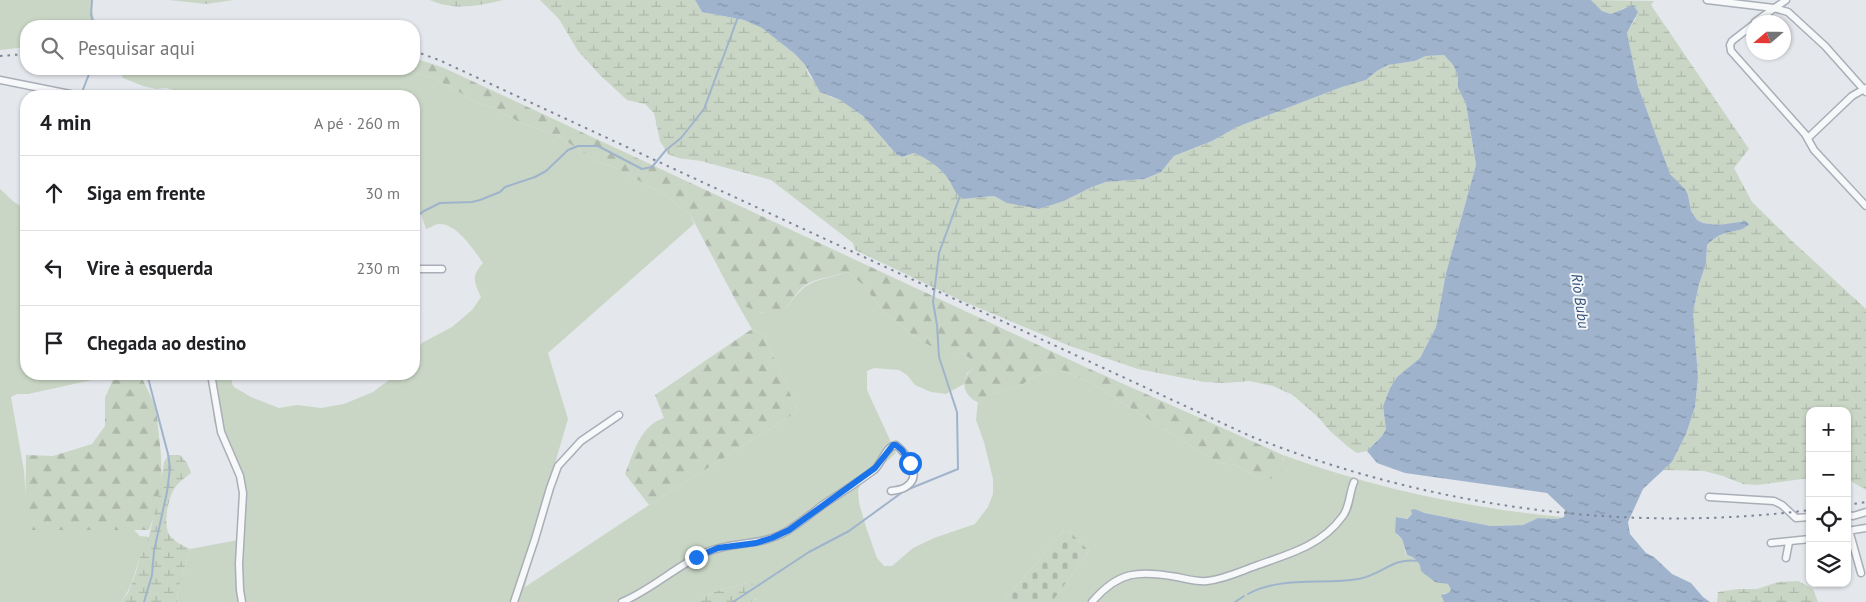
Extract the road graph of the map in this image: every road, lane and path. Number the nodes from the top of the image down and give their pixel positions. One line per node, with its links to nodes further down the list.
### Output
1 (1707, 0): 3 (street)
2 (1786, 0): 3 (street)
3 (1774, 8): 4 (street); 8 (street)
4 (1765, 15)
5 (1746, 29): 9 (street)
6 (0, 80): 7 (street)
7 (50, 90)
8 (1865, 90): 9 (street)
9 (1808, 138): 10 (street)
10 (1866, 206)
11 (420, 268): 12 (street)
12 (442, 269)
13 (212, 380): 29 (street)
14 (619, 415): 30 (street)
15 (1354, 482): 32 (street)
16 (891, 491): 31 (street)
17 (1709, 497): 20 (street)
18 (1866, 512): 19 (street)
19 (1851, 516)
20 (1806, 517)
21 (1851, 517): 22 (street)
22 (1863, 528)
23 (1806, 540): 25 (street)
24 (1851, 541): 28 (street)
25 (1789, 542): 26 (street); 27 (street)
26 (1772, 544)
27 (1786, 558)
28 (1861, 573)
29 (242, 602)
30 (514, 602)
31 (622, 602)
32 (1092, 602)

